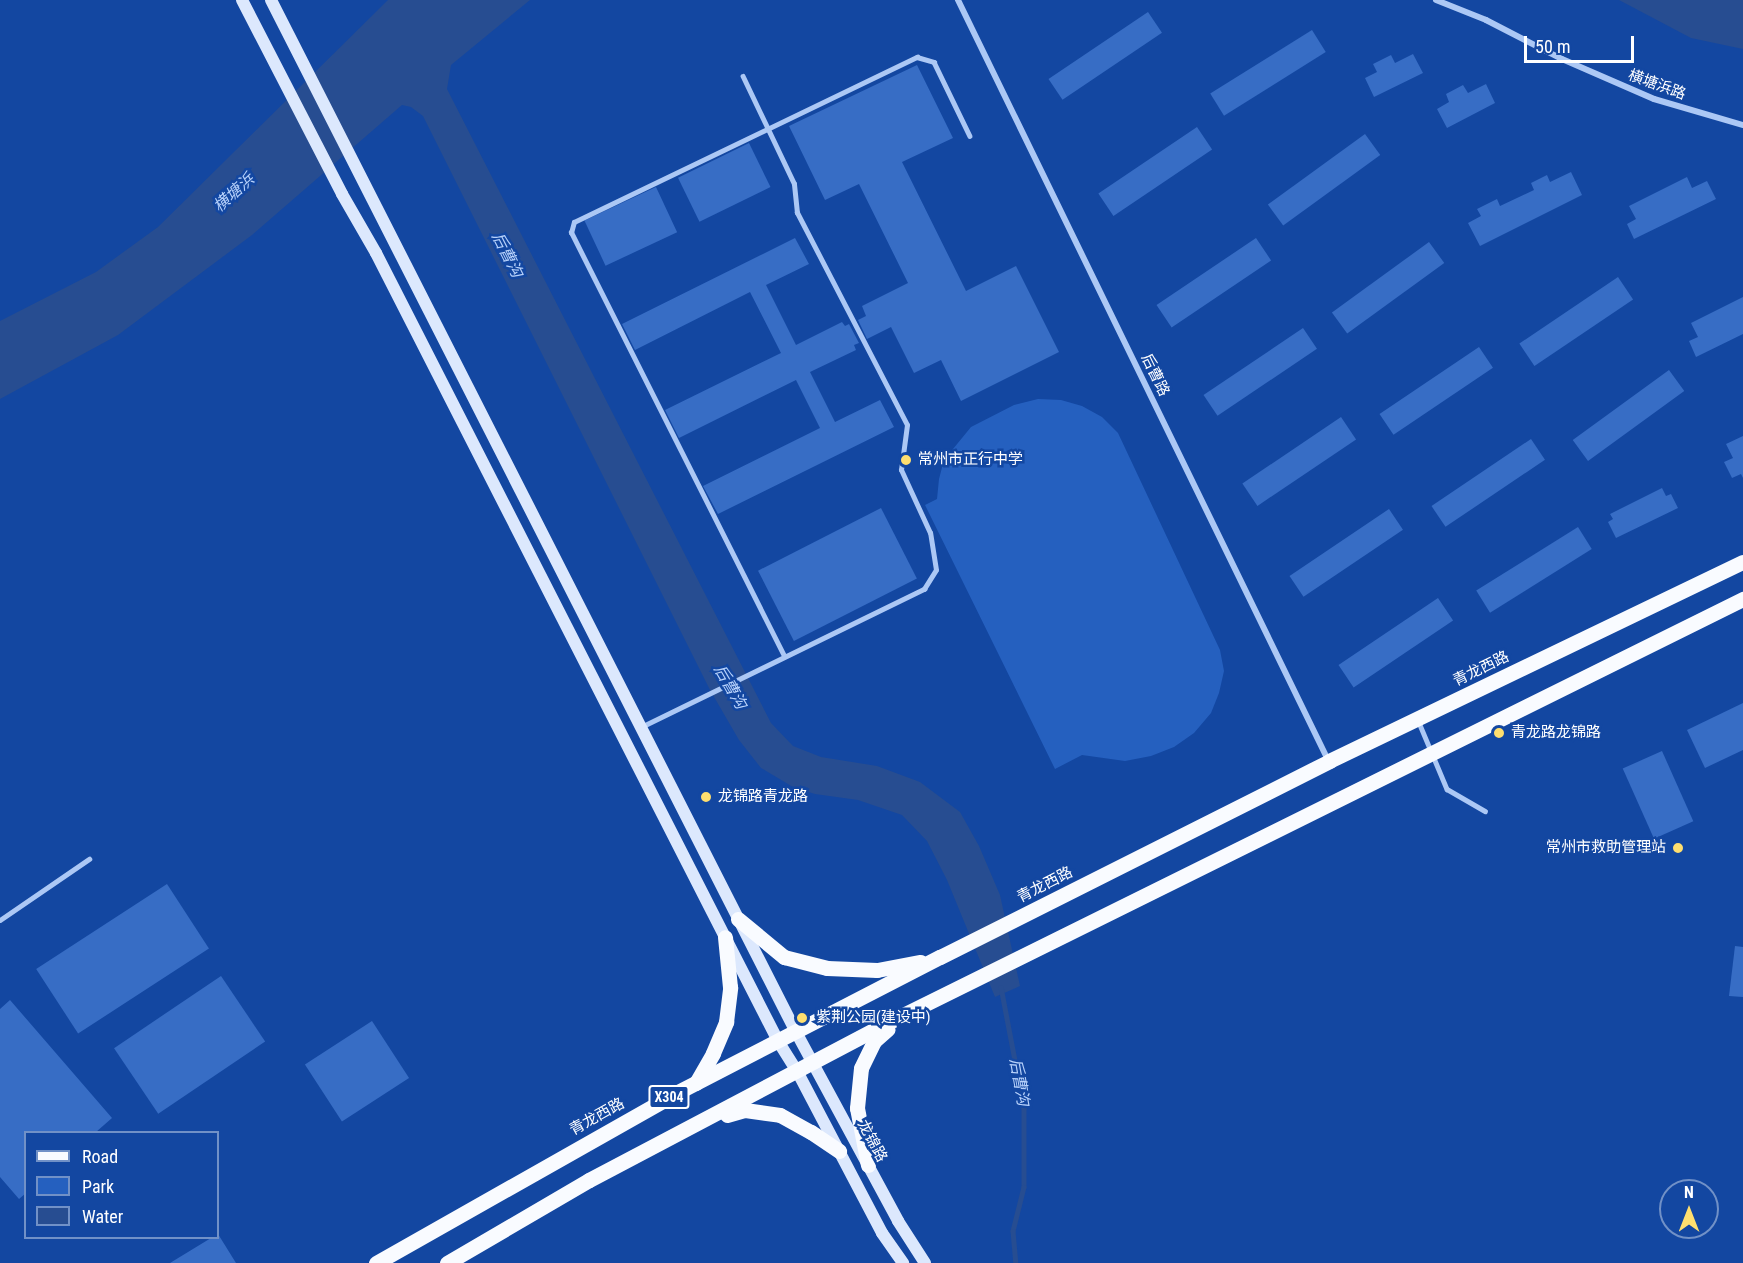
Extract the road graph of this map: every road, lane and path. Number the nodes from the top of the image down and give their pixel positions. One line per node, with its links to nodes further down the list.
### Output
1 (242, 0): 20 (main road)
2 (271, 0): 13 (main road, 龙锦路)
3 (958, 0): 15 (street, 后曹路)
4 (1436, 0): 6 (street, 横塘浜路)
5 (743, 77): 7 (lane)
6 (1743, 125)
7 (768, 129): 8 (lane); 11 (lane); 11 (lane)
8 (970, 136)
9 (1743, 562): 12 (main road, 青龙西路)
10 (1743, 599): 14 (main road)
11 (784, 656): 13 (lane)
12 (1418, 720): 14 (lane); 15 (main road, 青龙西路)
13 (640, 727): 18 (main road, 龙锦路)
14 (1431, 754): 16 (lane); 22 (main road)
15 (1329, 761): 21 (main road, 青龙西路 / X304)
16 (1485, 811)
17 (89, 859): 19 (lane)
18 (738, 919): 21 (main road); 23 (main road, 龙锦路)
19 (0, 920)
20 (725, 937): 24 (main road); 27 (main road)
21 (940, 957): 23 (main road, 青龙西路 / X304)
22 (903, 1015): 25 (main road); 30 (main road)
23 (796, 1032): 24 (main road, 青龙西路 / X304); 25 (main road, 龙锦路)
24 (778, 1041): 26 (main road); 27 (main road, 青龙西路 / X304)
25 (813, 1063): 26 (main road); 30 (main road, 龙锦路)
26 (797, 1071): 28 (main road); 29 (main road)
27 (696, 1083): 31 (main road, 青龙西路 / X304)
28 (695, 1124): 29 (main road); 32 (main road)
29 (839, 1151): 33 (main road)
30 (868, 1165): 34 (main road, 龙锦路)
31 (376, 1263)
32 (447, 1263)
33 (903, 1263)
34 (925, 1263)

